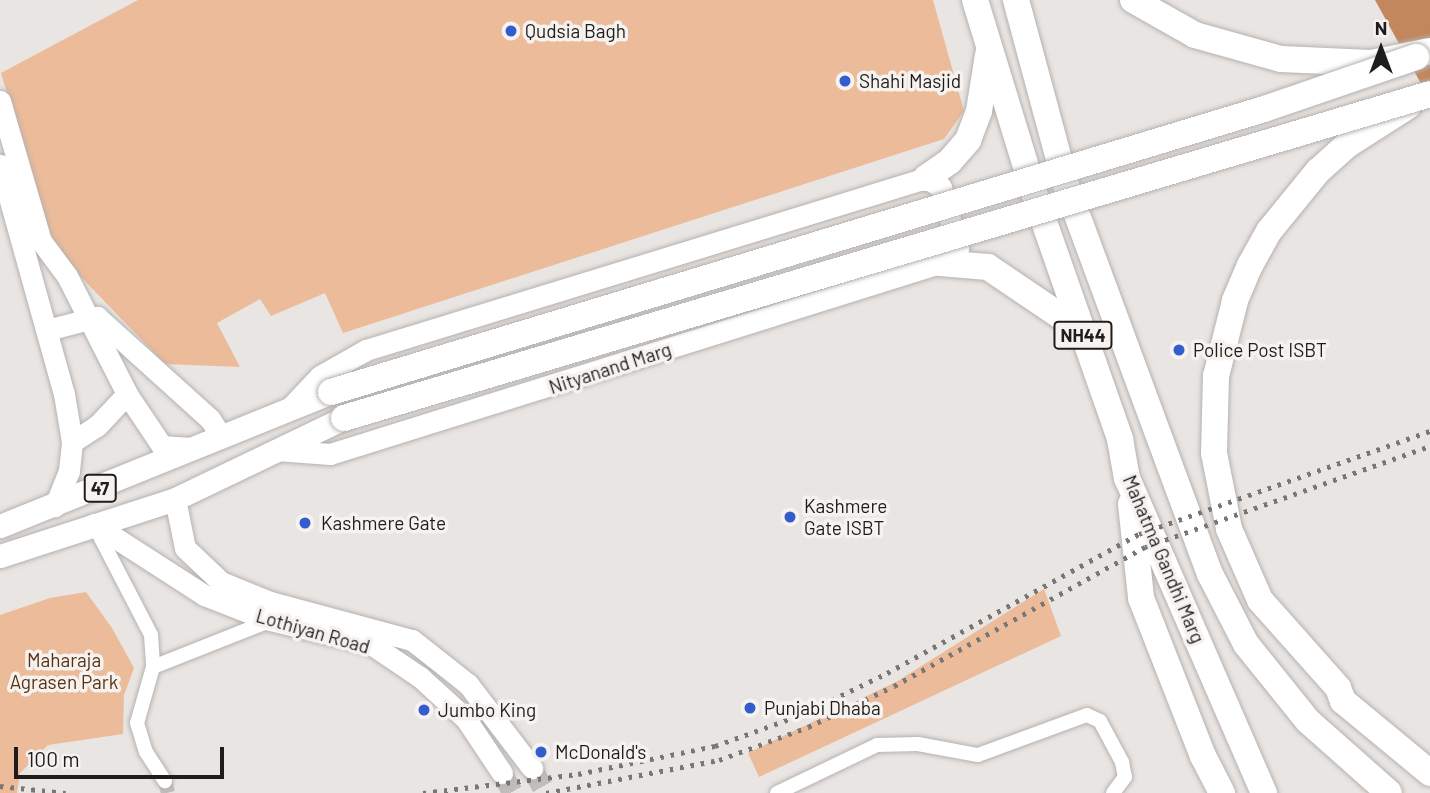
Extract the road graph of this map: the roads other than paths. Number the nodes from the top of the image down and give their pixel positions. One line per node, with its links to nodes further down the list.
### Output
1 (975, 0): 4 (highway, Mahatma Gandhi Marg)
2 (1016, 0): 40 (highway, Mahatma Gandhi Marg)
3 (1133, 0): 5 (highway, bridge)
4 (989, 51): 9 (highway); 13 (highway, Mahatma Gandhi Marg / NH44)
5 (1423, 54): 14 (highway, bridge)
6 (1430, 95): 17 (highway, bridge); 30 (highway, bridge)
7 (0, 101): 11 (main road)
8 (0, 165): 12 (main road)
9 (926, 178): 10 (main road); 16 (main road, 47)
10 (940, 263): 13 (highway); 21 (main road, Nityanand Marg)
11 (85, 317): 12 (main road); 15 (main road); 18 (main road)
12 (47, 330): 19 (main road)
13 (1081, 330): 22 (highway, Mahatma Gandhi Marg / NH44)
14 (331, 392): 16 (main road, 47)
15 (127, 394): 19 (main road); 20 (main road)
16 (289, 409): 18 (main road, 47)
17 (344, 418): 21 (main road, 47)
18 (221, 436): 20 (main road, 47)
19 (72, 442): 24 (main road)
20 (199, 447): 24 (main road, 47)
21 (276, 450): 23 (main road, 47)
22 (1127, 478): 38 (highway); 39 (highway, Mahatma Gandhi Marg)
23 (175, 499): 25 (main road, 47); 32 (main road, Lothiyan Road)
24 (55, 506): 26 (main road, 47)
25 (94, 524): 27 (main road, 47); 28 (main road, Lothiyan Road); 29 (street)
26 (0, 527)
27 (0, 556)
28 (272, 620): 29 (street); 33 (main road, Lothiyan Road)
29 (153, 667): 35 (street)
30 (1338, 688): 31 (highway); 34 (highway)
31 (1430, 750)
32 (532, 768)
33 (502, 773)
34 (1430, 773)
35 (165, 781)
36 (777, 793): 37 (street)
37 (1112, 793)
38 (1222, 793)
39 (1264, 793)
40 (1389, 793)

